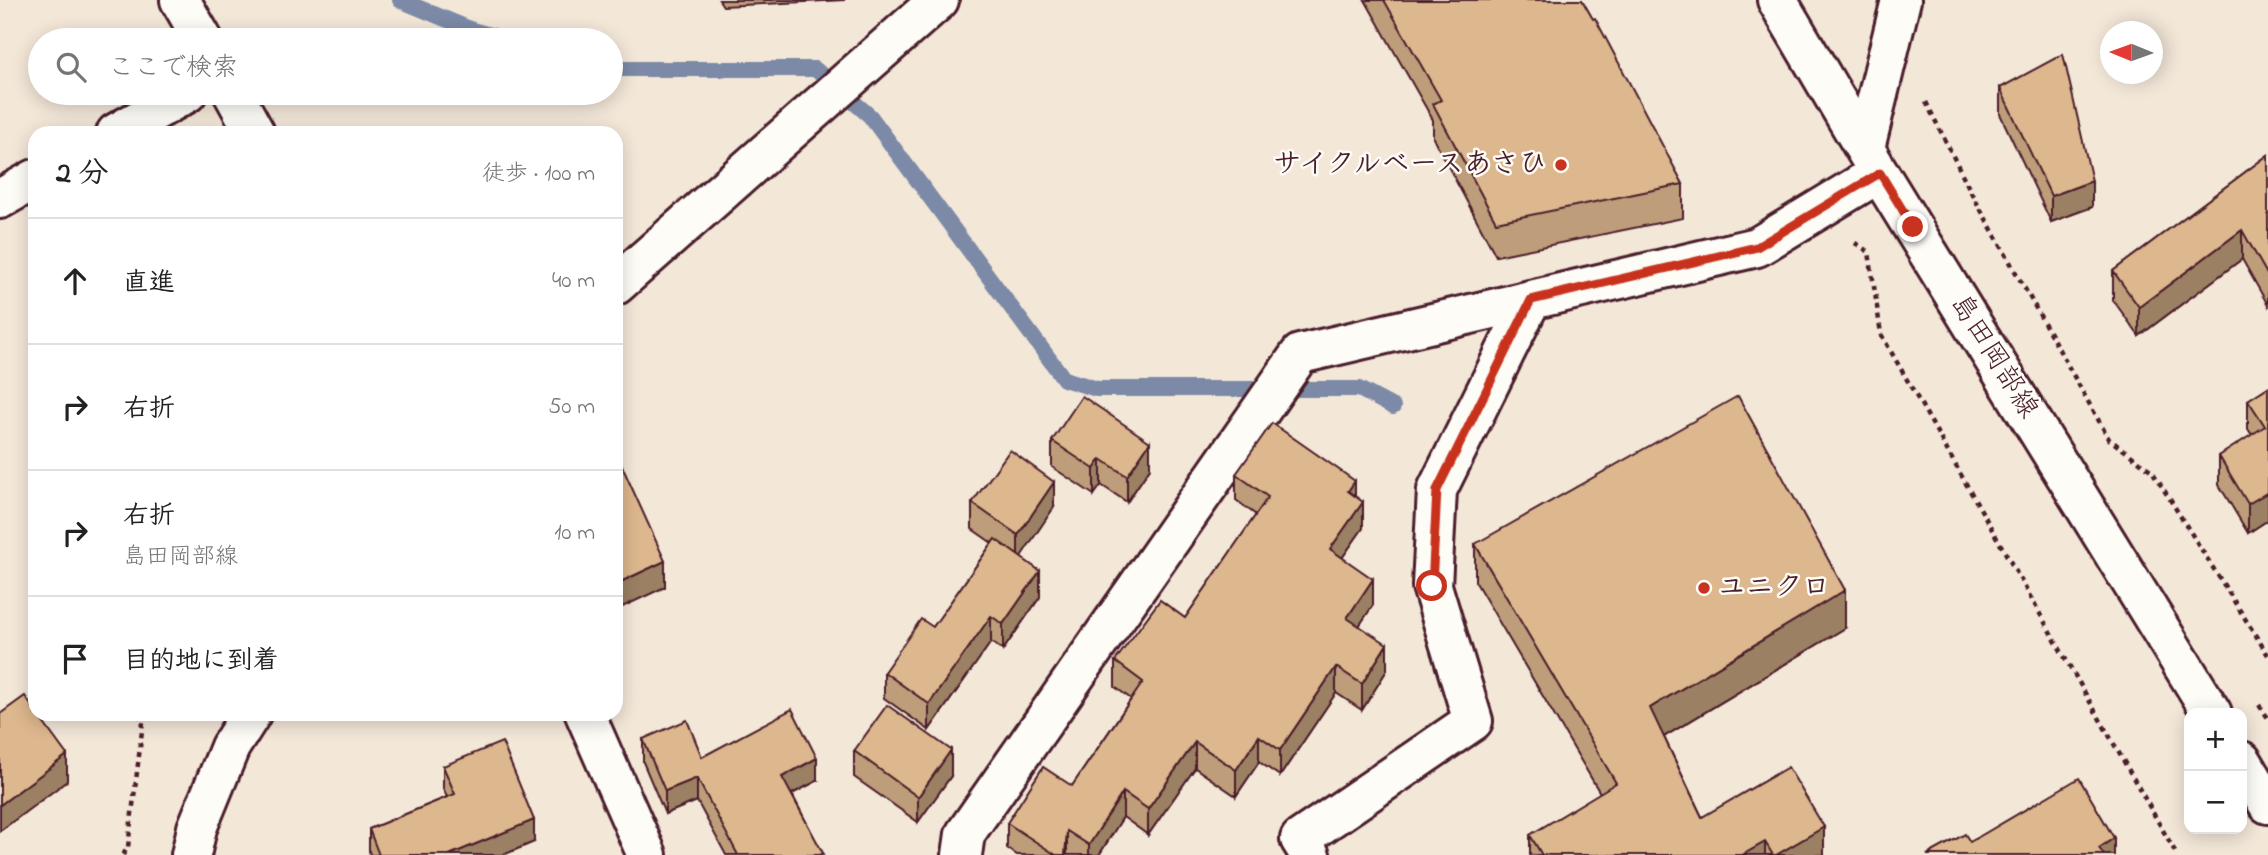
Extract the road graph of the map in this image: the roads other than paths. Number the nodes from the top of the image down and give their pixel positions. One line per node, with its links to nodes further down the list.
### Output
1 (180, 0): 5 (street)
2 (939, 0): 13 (street)
3 (1777, 0): 10 (street, 島田岡部線)
4 (1902, 0): 10 (street)
5 (196, 28)
6 (166, 105): 8 (street)
7 (240, 105): 9 (street)
8 (128, 126)
9 (251, 126)
10 (1872, 160): 14 (street); 15 (street, 島田岡部線)
11 (28, 183): 12 (street)
12 (0, 199)
13 (623, 279)
14 (1531, 300): 22 (street); 23 (street)
15 (2209, 708)
16 (247, 721): 20 (street)
17 (589, 721): 21 (street)
18 (2247, 769): 19 (street)
19 (2268, 804)
20 (191, 855)
21 (647, 855)
22 (962, 855)
23 (1310, 855)

